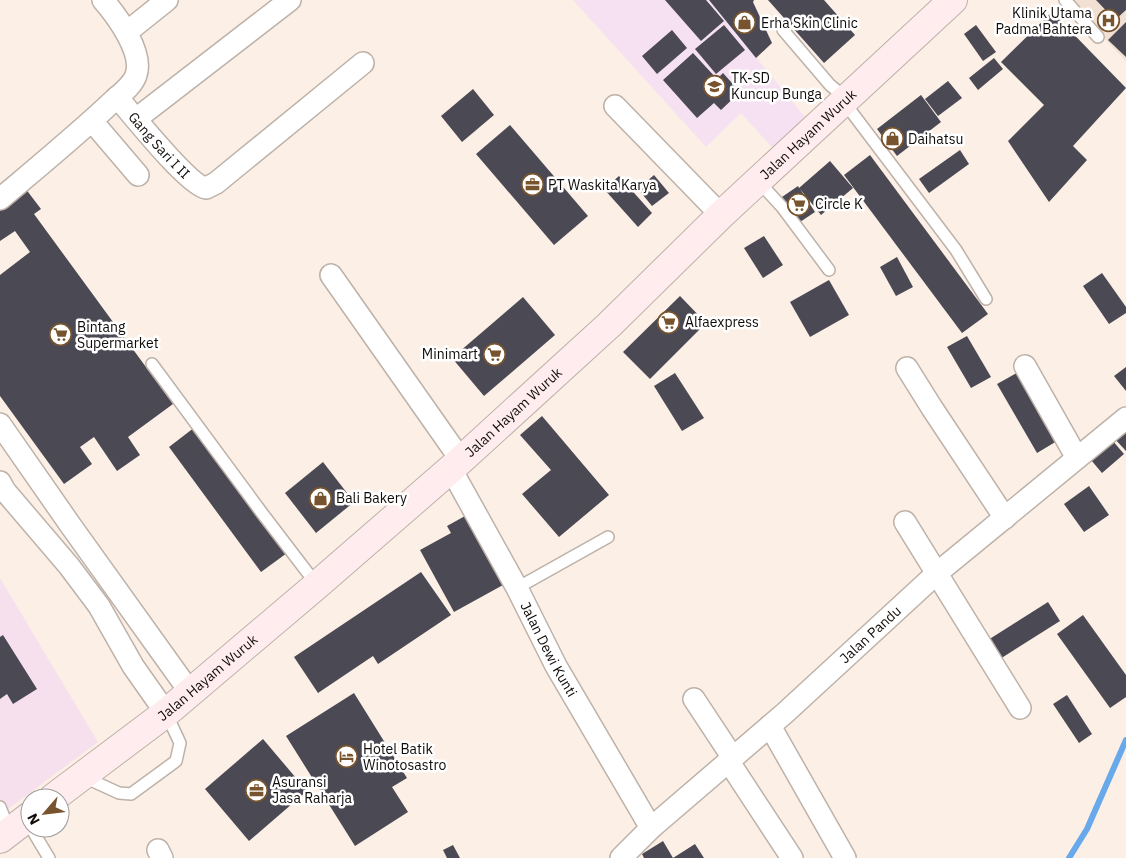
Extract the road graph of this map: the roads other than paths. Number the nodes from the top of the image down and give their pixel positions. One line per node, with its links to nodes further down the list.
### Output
1 (103, 0): 7 (street)
2 (167, 0): 7 (street)
3 (290, 0): 13 (street)
4 (953, 0): 11 (main road, Jalan Hayam Wuruk)
5 (1065, 0): 8 (lane)
6 (783, 30): 11 (lane)
7 (126, 32): 10 (street)
8 (1098, 37)
9 (363, 63): 13 (street, Gang Sari I II)
10 (117, 97): 13 (street, Gang Sari I II); 14 (street)
11 (846, 100): 16 (main road, Jalan Hayam Wuruk); 21 (lane)
12 (614, 106): 18 (street)
13 (136, 119)
14 (92, 121): 15 (street); 17 (street)
15 (138, 175)
16 (759, 182): 18 (main road, Jalan Hayam Wuruk); 19 (lane)
17 (0, 199)
18 (721, 215): 28 (main road, Jalan Hayam Wuruk)
19 (830, 270)
20 (331, 275): 28 (street, Jalan Dewi Kunti)
21 (986, 299)
22 (152, 364): 34 (lane)
23 (1025, 366): 27 (street)
24 (907, 368): 30 (street)
25 (1126, 418): 27 (street, Jalan Pandu)
26 (0, 424): 36 (street)
27 (1077, 458): 30 (street, Jalan Pandu)
28 (456, 464): 34 (main road, Jalan Hayam Wuruk); 35 (street, Jalan Dewi Kunti)
29 (0, 482): 39 (street)
30 (1005, 518): 33 (street, Jalan Pandu)
31 (905, 522): 33 (street)
32 (608, 536): 35 (lane)
33 (936, 574): 38 (street); 40 (street, Jalan Pandu)
34 (317, 585): 36 (main road, Jalan Hayam Wuruk)
35 (517, 588): 45 (street, Jalan Dewi Kunti)
36 (190, 692): 39 (main road, Jalan Hayam Wuruk)
37 (694, 699): 41 (street)
38 (1020, 708)
39 (166, 713): 42 (main road, Jalan Hayam Wuruk); 42 (lane)
40 (770, 726): 41 (street, Jalan Pandu); 49 (street)
41 (731, 760): 45 (street, Jalan Pandu); 48 (street)
42 (82, 775): 43 (main road, Jalan Hayam Wuruk)
43 (66, 788)
44 (18, 824): 46 (lane)
45 (651, 828): 47 (street, Jalan Pandu)
46 (48, 858)
47 (621, 858)
48 (792, 858)
49 (845, 858)

